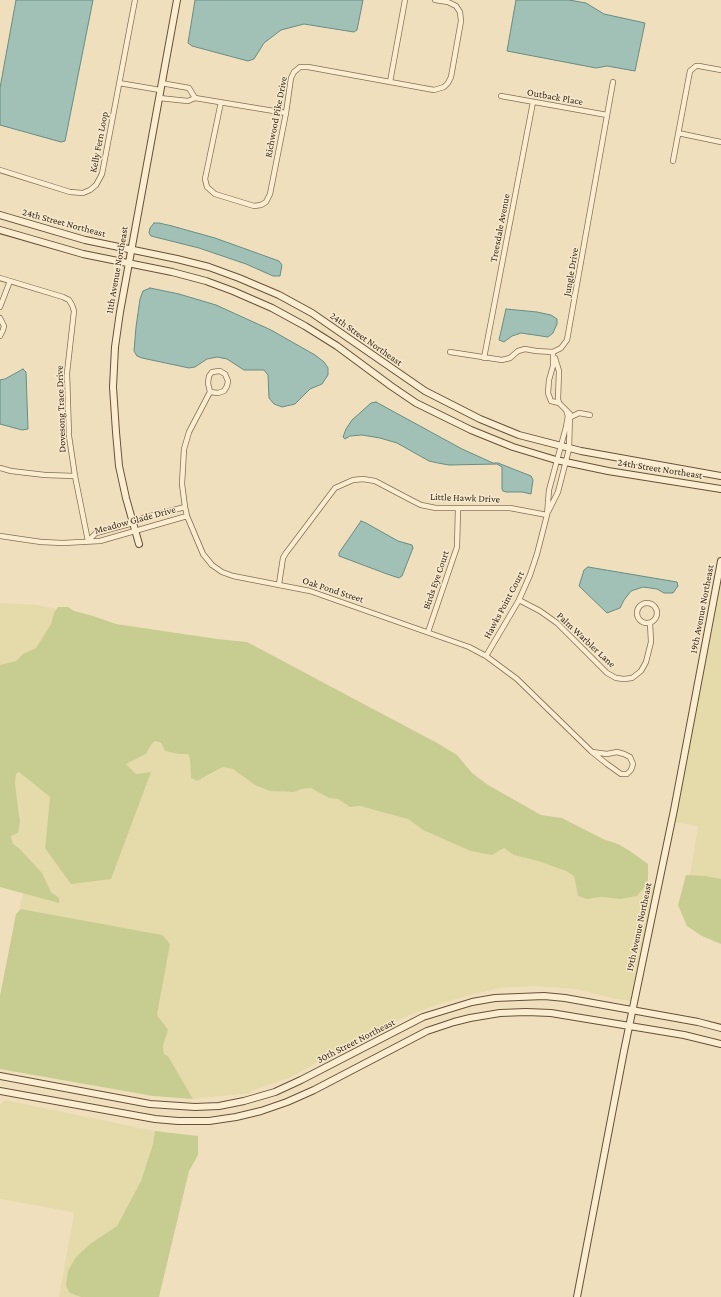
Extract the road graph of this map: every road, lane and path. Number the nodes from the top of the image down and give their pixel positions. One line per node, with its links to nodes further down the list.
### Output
1 (135, 0): 8 (street, Kelly Fern Loop)
2 (176, 0): 9 (street, 11th Avenue Northeast)
3 (405, 0): 6 (street)
4 (435, 0): 6 (street, Richwood Pike Drive)
5 (721, 70): 18 (street)
6 (390, 82): 16 (street, Richwood Pike Drive)
7 (613, 82): 17 (street, Jungle Drive)
8 (119, 83): 10 (street); 21 (street, Kelly Fern Loop)
9 (161, 83): 10 (street, 11th Avenue Northeast); 13 (street)
10 (160, 90): 12 (street, 11th Avenue Northeast)
11 (501, 96): 15 (street, Outback Place)
12 (158, 98): 13 (street); 24 (street, 11th Avenue Northeast)
13 (195, 98): 14 (street)
14 (221, 102): 16 (street); 16 (street, Richwood Pike Drive)
15 (533, 102): 17 (street, Outback Place); 33 (street, Treesdale Avenue)
16 (286, 113)
17 (607, 115): 32 (street, Jungle Drive)
18 (678, 133): 19 (street); 20 (street)
19 (721, 142)
20 (673, 161)
21 (0, 170)
22 (0, 215): 24 (street, 24th Street Northeast)
23 (0, 230): 25 (street, 24th Street Northeast)
24 (131, 249): 25 (street, 11th Avenue Northeast); 39 (street, 24th Street Northeast)
25 (128, 263): 41 (street, 24th Street Northeast); 51 (street, 11th Avenue Northeast)
26 (0, 278): 27 (street, Dovesong Trace Drive)
27 (10, 281): 28 (street); 44 (street, Dovesong Trace Drive)
28 (0, 307)
29 (0, 318): 30 (street)
30 (0, 336)
31 (450, 352): 33 (street)
32 (553, 352): 33 (street); 35 (street); 35 (street)
33 (484, 358)
34 (210, 392): 34 (street, Oak Pond Street); 47 (street, Oak Pond Street)
35 (559, 403): 36 (street)
36 (566, 410): 38 (street); 39 (street, Hawks Point Court)
37 (590, 415): 38 (street)
38 (571, 417): 40 (street, Hawks Point Court)
39 (560, 447): 40 (street, 24th Street Northeast); 41 (street, Hawks Point Court)
40 (569, 449): 42 (street, Hawks Point Court); 45 (street, 24th Street Northeast)
41 (556, 460): 42 (street, 24th Street Northeast); 49 (street, Hawks Point Court)
42 (566, 462): 46 (street, 24th Street Northeast); 49 (street, Hawks Point Court)
43 (0, 468): 44 (street)
44 (75, 476): 54 (street, Dovesong Trace Drive)
45 (721, 476)
46 (721, 489)
47 (185, 507): 50 (street, Oak Pond Street); 51 (street, Meadow Glade Drive)
48 (458, 509): 49 (street, Little Hawk Drive); 57 (street, Little Hawk Drive); 60 (street, Birds Eye Court)
49 (547, 515): 58 (street, Hawks Point Court)
50 (187, 516): 52 (street, Meadow Glade Drive); 57 (street, Oak Pond Street)
51 (133, 522): 52 (street, 11th Avenue Northeast); 54 (street, Meadow Glade Drive)
52 (135, 531): 54 (street, Meadow Glade Drive); 55 (street, 11th Avenue Northeast)
53 (0, 536): 54 (street, Meadow Glade Drive)
54 (88, 542)
55 (139, 544)
56 (721, 561): 63 (street, 19th Avenue Northeast)
57 (279, 584): 60 (street, Oak Pond Street)
58 (519, 600): 59 (street, Palm Warbler Lane); 61 (street, Hawks Point Court)
59 (650, 623): 59 (street, Palm Warbler Lane)
60 (428, 632): 61 (street, Oak Pond Street)
61 (486, 656): 62 (street, Oak Pond Street)
62 (592, 752): 62 (street, Oak Pond Street)
63 (633, 1010): 64 (street, 19th Avenue Northeast); 65 (street, 30th Street Northeast); 67 (street, 30th Street Northeast)
64 (630, 1026): 66 (street); 68 (street); 69 (street, 19th Avenue Northeast)
65 (721, 1028)
66 (721, 1044)
67 (0, 1076)
68 (0, 1091)
69 (577, 1297)

